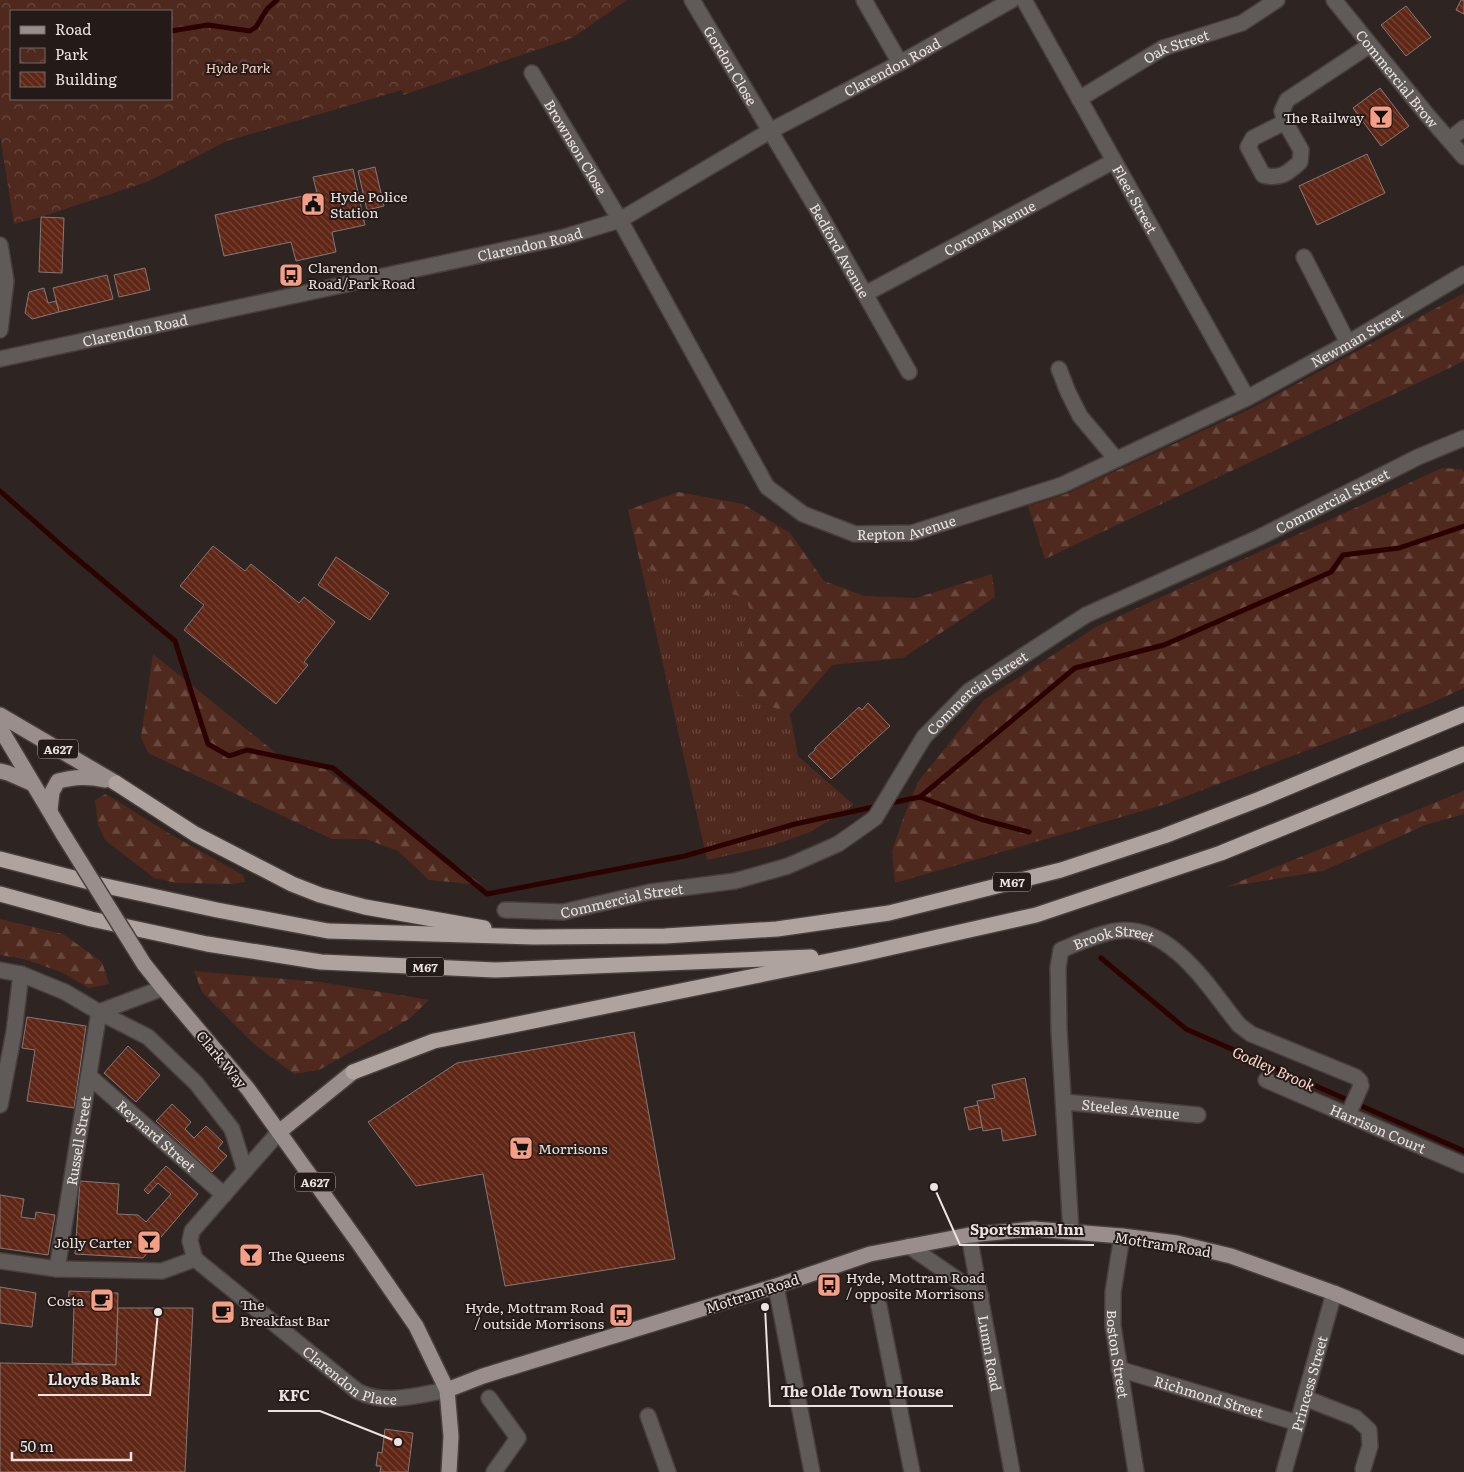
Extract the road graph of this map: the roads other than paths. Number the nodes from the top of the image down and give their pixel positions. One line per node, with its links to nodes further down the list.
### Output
1 (692, 0): 13 (street, Gordon Close)
2 (864, 0): 8 (street)
3 (1012, 0): 8 (street, Clarendon Road)
4 (1024, 0): 10 (street, Fleet Street)
5 (1277, 0): 10 (street, Oak Street)
6 (1334, 0): 7 (street, Commercial Brow)
7 (1370, 45): 11 (street); 14 (street, Commercial Brow)
8 (900, 63): 13 (street, Clarendon Road)
9 (532, 73): 17 (street, Brownson Close)
10 (1079, 99): 16 (street, Fleet Street)
11 (1285, 122)
12 (1464, 128): 14 (street)
13 (770, 131): 17 (street, Clarendon Road); 21 (street, Bedford Avenue)
14 (1450, 139): 15 (street, Commercial Brow)
15 (1464, 157)
16 (1114, 161): 21 (street, Corona Avenue); 27 (street, Fleet Street)
17 (620, 220): 24 (street, Clarendon Road); 29 (street, Repton Avenue)
18 (0, 245): 22 (street)
19 (1304, 257): 23 (street)
20 (1464, 274): 23 (street, Newman Street)
21 (865, 294): 26 (street, Bedford Avenue)
22 (0, 330)
23 (1348, 342): 27 (street, Newman Street)
24 (0, 359)
25 (1060, 369): 29 (street)
26 (908, 372)
27 (1247, 398): 29 (street, Repton Avenue)
28 (1464, 438): 40 (street, Commercial Street)
29 (1116, 459)
30 (1464, 714): 41 (highway, M67)
31 (0, 715): 35 (main road, A627)
32 (0, 728): 36 (main road, Clark Way / A627)
33 (1464, 754): 42 (highway, M67)
34 (0, 771): 36 (main road)
35 (116, 783): 37 (main road, A627); 41 (highway, M67)
36 (33, 784): 37 (main road, Clark Way / A627)
37 (50, 810): 45 (main road, Clark Way / A627, bridge)
38 (0, 859): 41 (highway, M67)
39 (0, 894): 42 (highway, M67)
40 (505, 910)
41 (534, 938)
42 (858, 955): 48 (highway, M67)
43 (0, 970): 44 (street)
44 (21, 974): 46 (street); 47 (street)
45 (163, 988): 46 (street); 55 (main road, Clark Way / A627)
46 (99, 1012): 49 (street, Russell Street); 57 (street)
47 (7, 1031): 52 (street)
48 (353, 1072): 55 (main road)
49 (89, 1076): 58 (street, Reynard Street); 65 (street, Russell Street)
50 (1266, 1080): 53 (street, Harrison Court)
51 (1065, 1102): 53 (street, Brook Street); 54 (street, Steeles Avenue); 59 (street, Brook Street)
52 (0, 1105)
53 (1348, 1114): 56 (street, Harrison Court)
54 (1198, 1115)
55 (279, 1132): 57 (street); 72 (main road, Clark Way / A627)
56 (1464, 1165)
57 (245, 1171): 58 (street)
58 (224, 1195): 63 (street)
59 (1071, 1232): 60 (main road, Mottram Road); 61 (main road, Mottram Road)
60 (969, 1235): 62 (main road, Mottram Road); 68 (street, Lumn Road)
61 (1122, 1236): 67 (main road, Mottram Road); 71 (street, Boston Street)
62 (909, 1246): 66 (main road, Mottram Road); 68 (street)
63 (195, 1259): 65 (street); 72 (street, Clarendon Place)
64 (0, 1261): 65 (street)
65 (57, 1269)
66 (776, 1286): 72 (main road, Mottram Road); 81 (street)
67 (1334, 1293): 70 (main road, Mottram Road); 74 (street, Princess Street)
68 (981, 1296): 83 (street, Lumn Road)
69 (879, 1306): 82 (street)
70 (1464, 1347)
71 (1119, 1369): 76 (street, Richmond Street); 84 (street, Boston Street)
72 (447, 1390): 78 (main road, A627)
73 (489, 1398): 79 (street)
74 (1305, 1398): 76 (street, Princess Street); 77 (street)
75 (648, 1416): 80 (street)
76 (1298, 1423): 85 (street, Princess Street)
77 (1363, 1469)
78 (449, 1472)
79 (494, 1472)
80 (668, 1472)
81 (812, 1472)
82 (912, 1472)
83 (1012, 1472)
84 (1136, 1472)
85 (1284, 1472)

